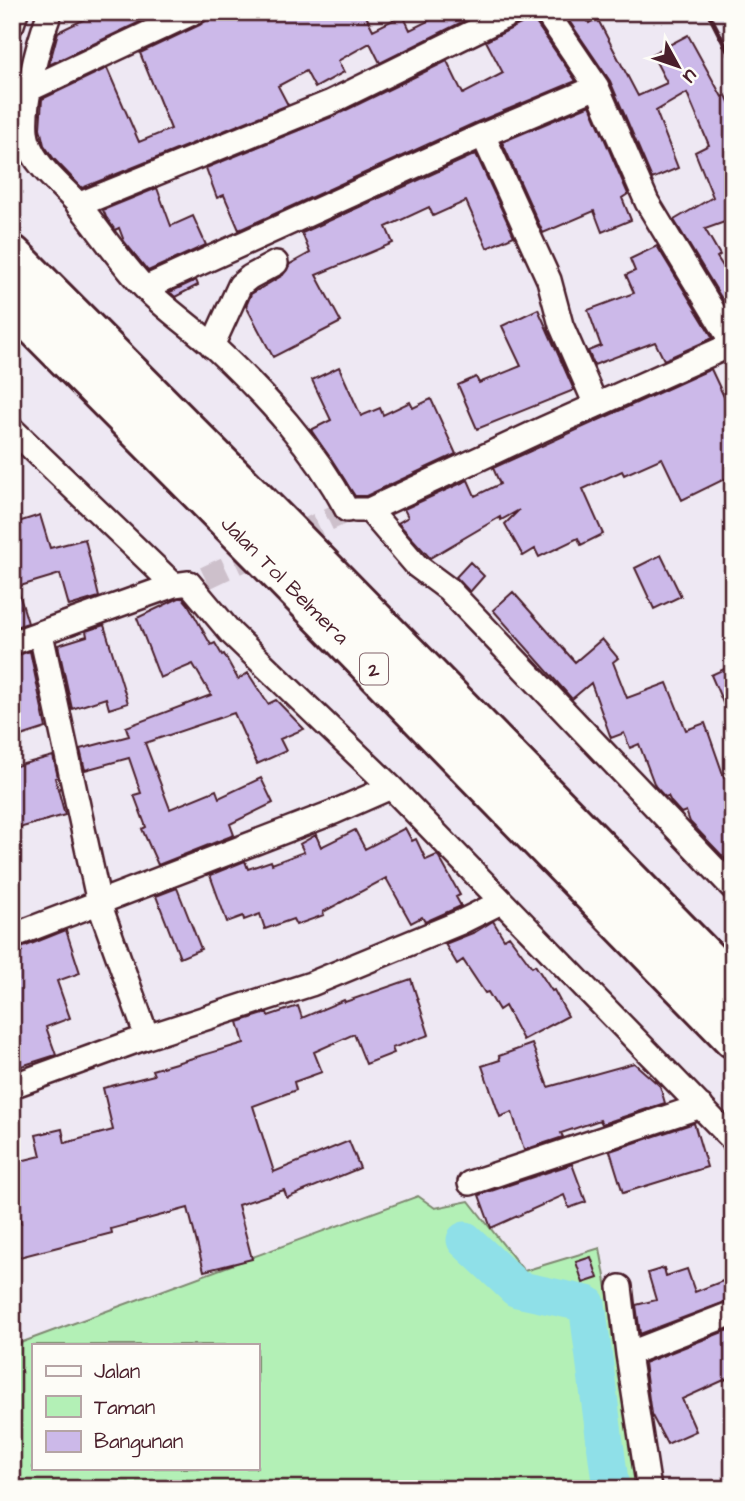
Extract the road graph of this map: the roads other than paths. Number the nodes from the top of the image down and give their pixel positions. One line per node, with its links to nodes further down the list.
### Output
1 (16, 12): 6 (street)
2 (50, 12): 8 (street)
3 (194, 12): 8 (street)
4 (514, 12): 11 (street)
5 (546, 12): 7 (street)
6 (12, 24)
7 (597, 87): 9 (street); 17 (street)
8 (30, 89): 10 (street)
9 (483, 135): 14 (street); 18 (street)
10 (20, 144): 11 (street)
11 (78, 205): 14 (street)
12 (12, 255): 29 (highway, Jalan Tol Belmera / 2)
13 (276, 263): 16 (street)
14 (145, 288): 16 (street)
15 (12, 303): 31 (highway, Jalan Tol Belmera / 2)
16 (212, 346): 20 (street)
17 (731, 350): 18 (street)
18 (596, 405): 20 (street)
19 (12, 429): 21 (street)
20 (353, 511): 25 (street)
21 (189, 582): 22 (street); 24 (street)
22 (41, 634): 23 (street); 27 (street)
23 (12, 643)
24 (391, 786): 26 (street); 27 (street)
25 (733, 888)
26 (502, 902): 30 (street); 33 (street)
27 (99, 903): 28 (street); 30 (street)
28 (12, 936)
29 (733, 986)
30 (147, 1037): 32 (street)
31 (733, 1038)
32 (12, 1086)
33 (701, 1106): 34 (street); 35 (street)
34 (733, 1140)
35 (471, 1183)
36 (620, 1287): 38 (street)
37 (733, 1313): 38 (street)
38 (628, 1354): 39 (street)
39 (649, 1489)

